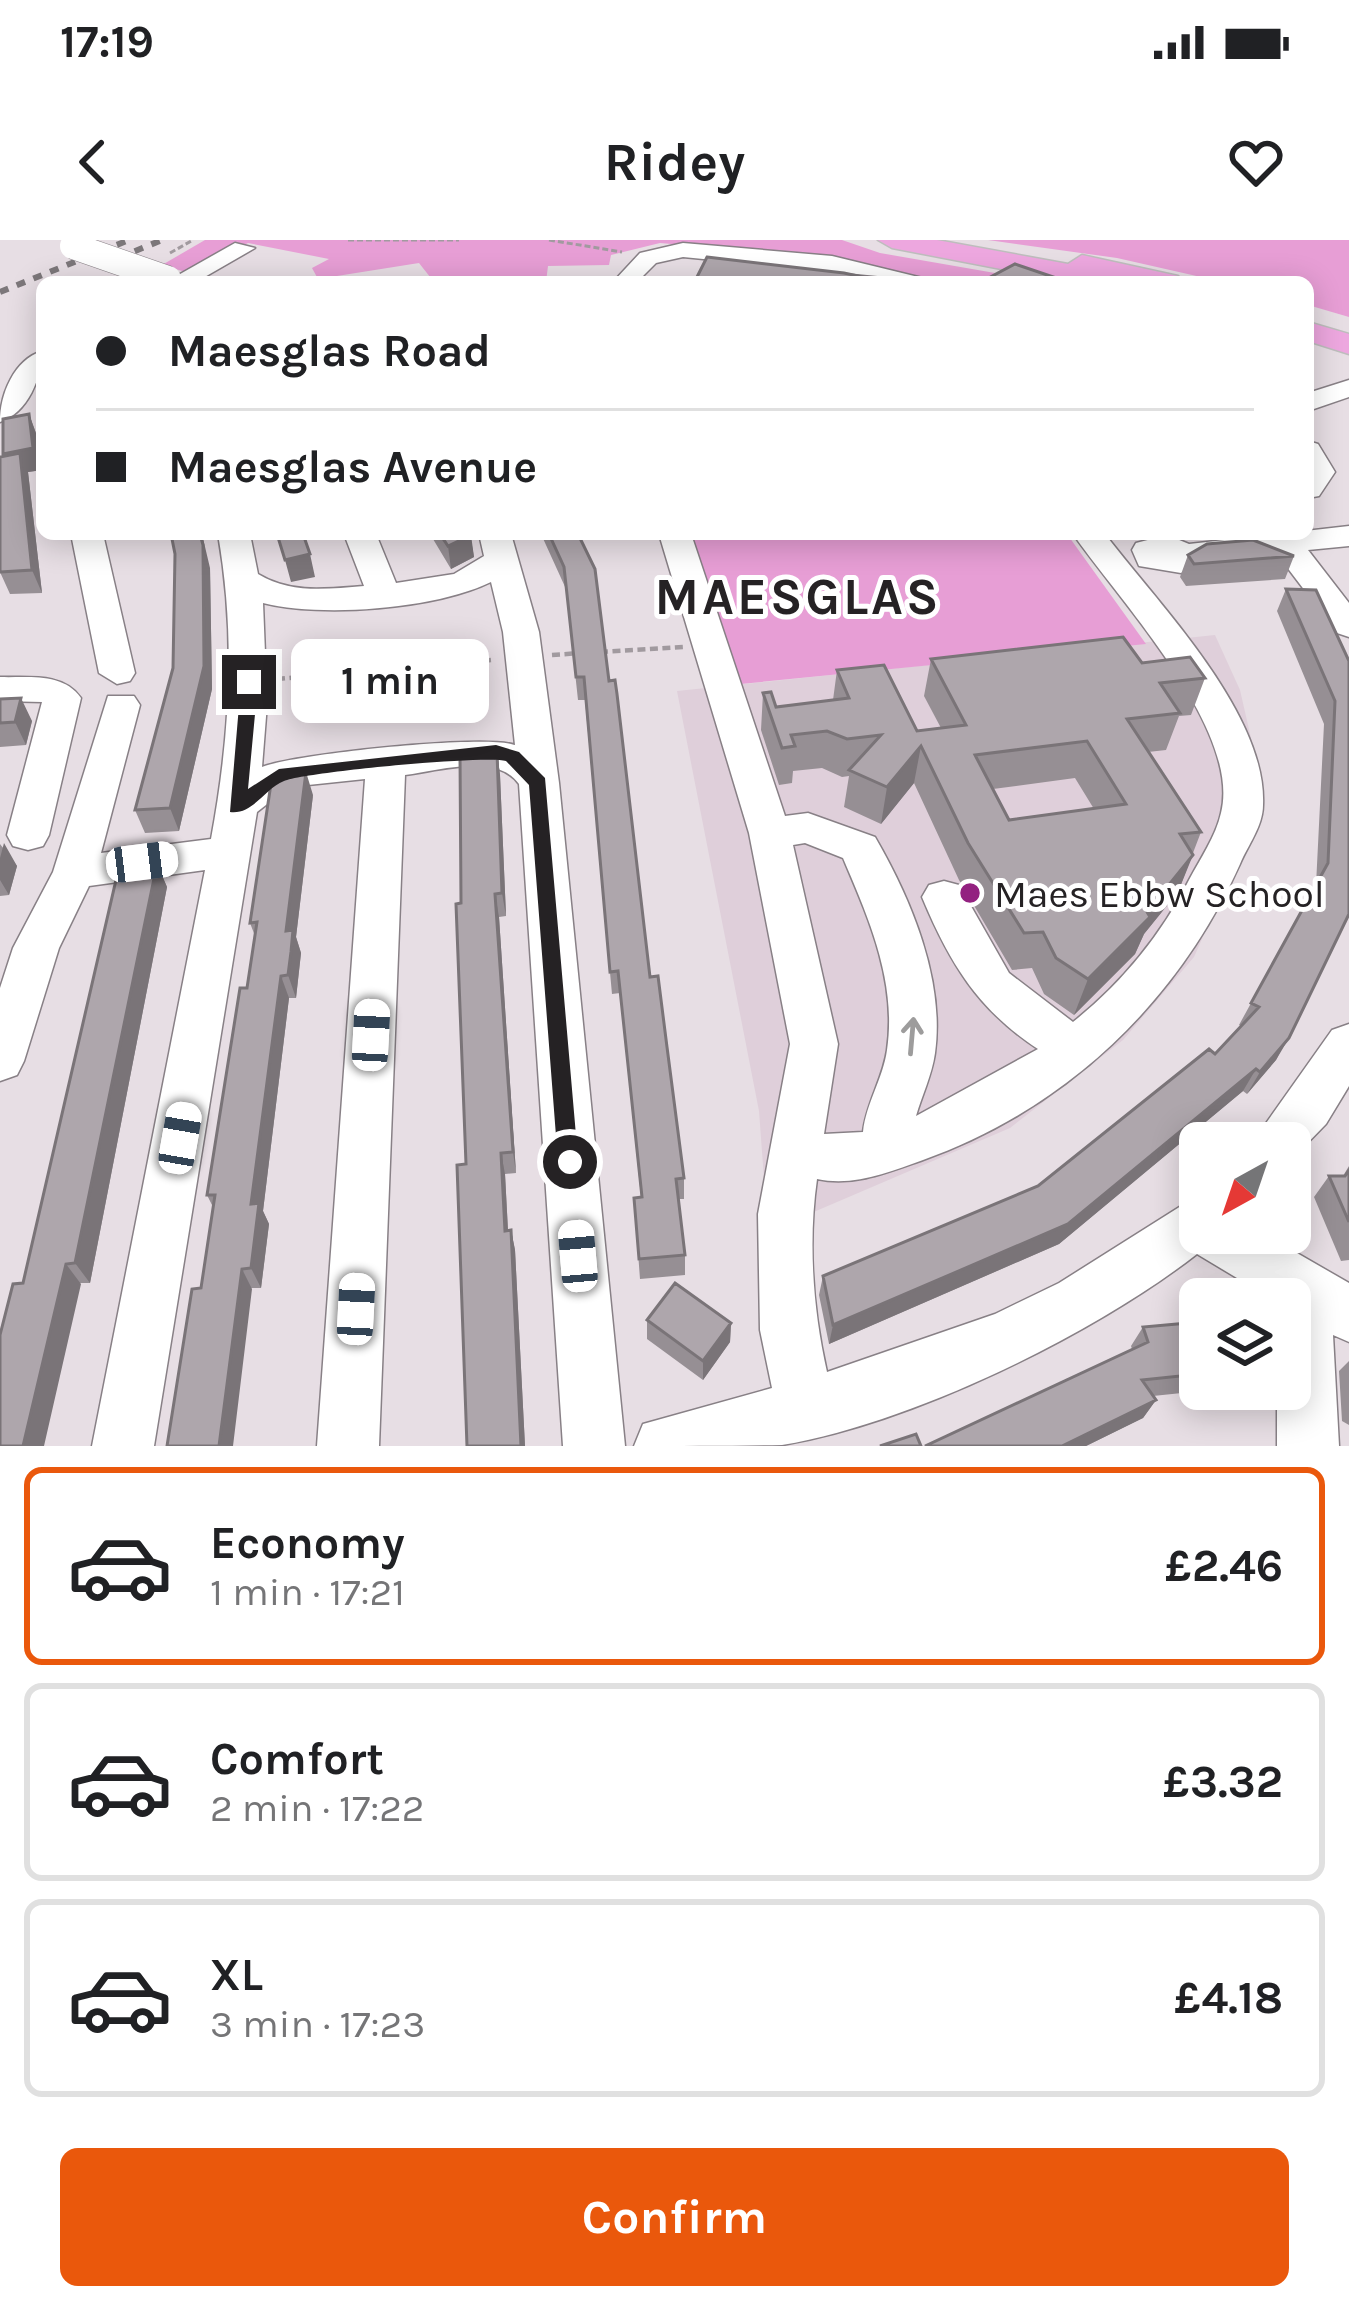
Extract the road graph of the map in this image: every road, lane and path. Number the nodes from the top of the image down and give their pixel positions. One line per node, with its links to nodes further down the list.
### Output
1 (348, 240): 2 (path)
2 (459, 240)
3 (892, 240): 11 (main road)
4 (951, 240): 12 (main road)
5 (62, 243): 7 (street, bridge)
6 (243, 248): 8 (street)
7 (160, 276)
8 (185, 276)
9 (630, 276): 10 (street)
10 (895, 276)
11 (1083, 276)
12 (1137, 276)
13 (1314, 320): 14 (main road)
14 (1349, 331)
15 (1314, 333): 16 (main road)
16 (1349, 344)
17 (36, 367): 20 (street)
18 (1349, 388): 19 (street)
19 (1314, 401)
20 (0, 413)
21 (1349, 536): 22 (street)
22 (1314, 537)
23 (88, 540): 44 (street)
24 (235, 540): 32 (street)
25 (362, 540): 33 (street)
26 (677, 540): 35 (street)
27 (1093, 540): 47 (street)
28 (1271, 540): 31 (street)
29 (1284, 540): 34 (street)
30 (499, 545): 33 (street); 36 (street)
31 (1184, 554)
32 (246, 581): 33 (street); 37 (street)
33 (383, 592)
34 (1349, 626)
35 (710, 645): 36 (path); 42 (street)
36 (524, 657): 37 (path); 40 (street)
37 (249, 682): 41 (street)
38 (0, 689): 43 (street)
39 (386, 760): 40 (street); 41 (street); 57 (street)
40 (538, 783): 58 (street)
41 (233, 830): 44 (street); 56 (street)
42 (770, 833): 50 (street, one-way to 42); 51 (street)
43 (28, 835)
44 (74, 872): 48 (street)
45 (944, 897): 47 (street)
46 (1349, 1044): 49 (street)
47 (1074, 1047): 50 (street)
48 (0, 1061)
49 (1297, 1122)
50 (890, 1149): 51 (street)
51 (800, 1151): 55 (street)
52 (1179, 1239): 55 (street)
53 (1249, 1254): 54 (street)
54 (1326, 1302): 60 (street)
55 (806, 1410): 59 (street)
56 (123, 1446)
57 (348, 1446)
58 (594, 1446)
59 (665, 1446)
60 (1308, 1446)

